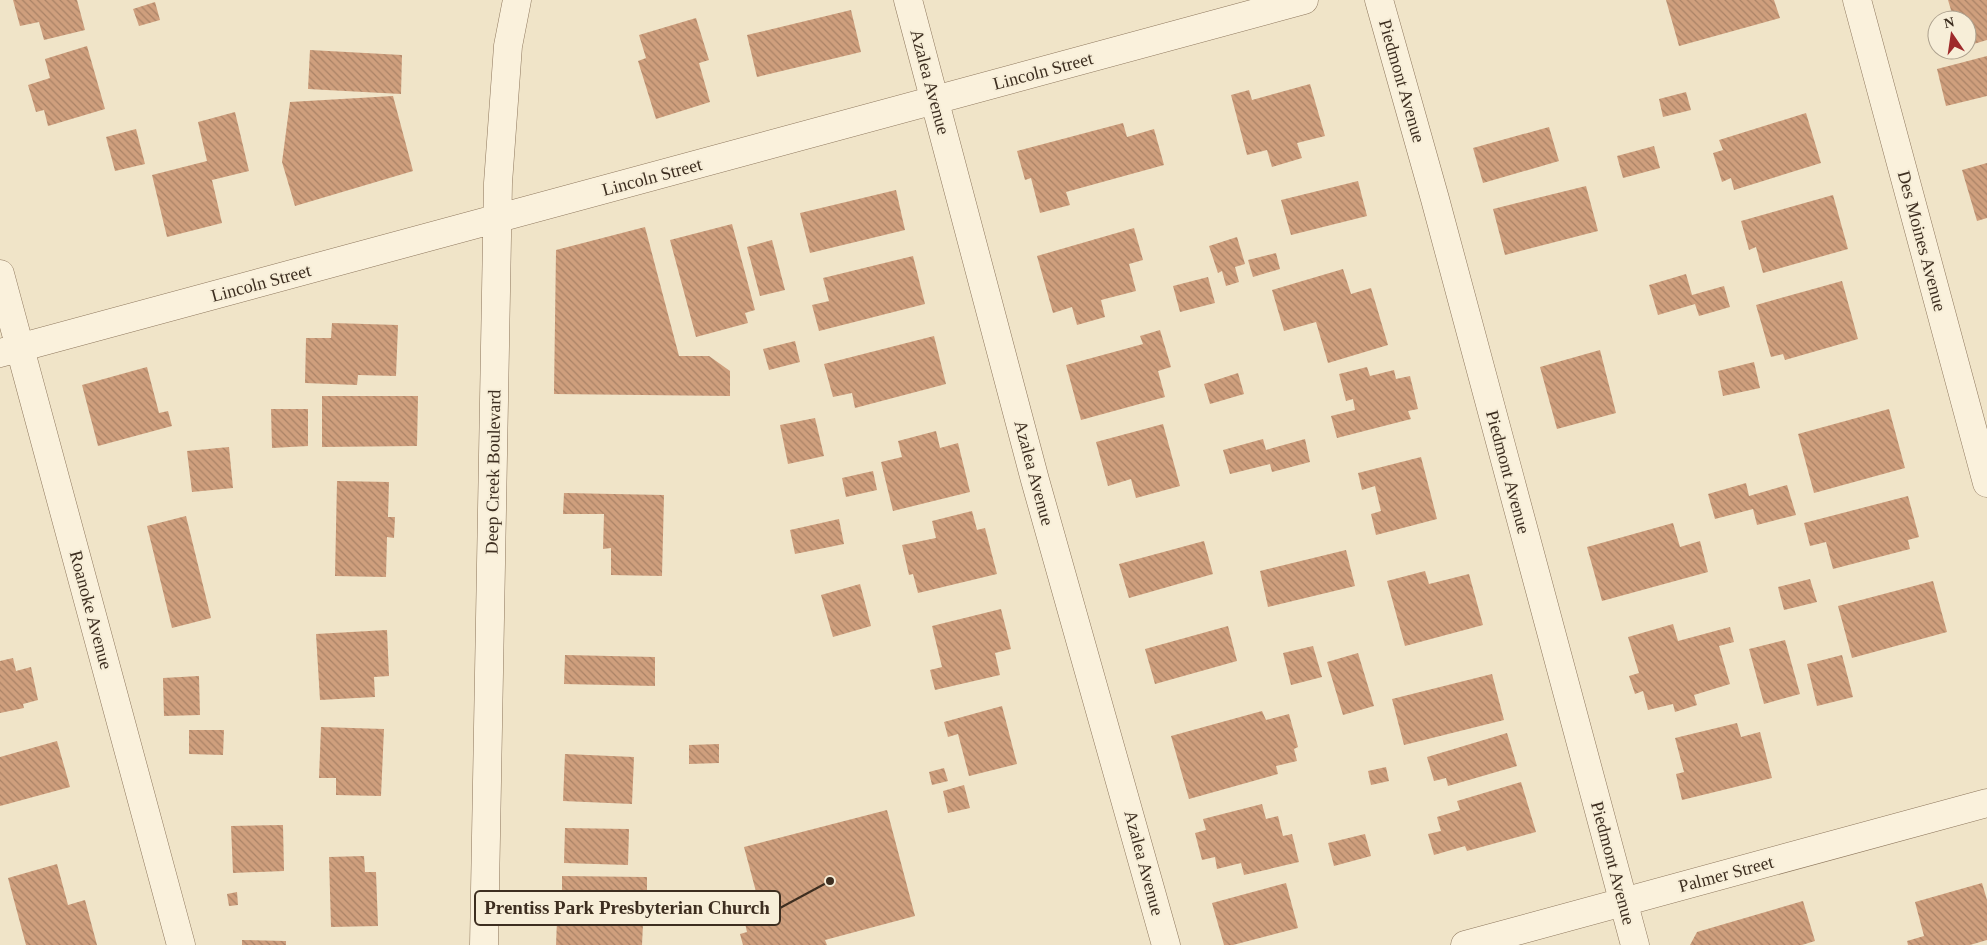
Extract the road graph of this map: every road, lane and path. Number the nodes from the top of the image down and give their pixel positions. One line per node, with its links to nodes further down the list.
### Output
1 (516, 0): 7 (street, Deep Creek Boulevard)
2 (908, 0): 6 (street, Azalea Avenue)
3 (1304, 0): 6 (street, Lincoln Street)
4 (1379, 0): 12 (street, Piedmont Avenue)
5 (1856, 0): 10 (street, Des Moines Avenue)
6 (935, 100): 7 (street, Lincoln Street); 15 (street, Azalea Avenue)
7 (498, 219): 9 (street, Lincoln Street); 14 (street, Deep Creek Boulevard)
8 (0, 274): 9 (street, Roanoke Avenue)
9 (10, 351): 13 (street, Roanoke Avenue)
10 (1987, 483)
11 (1987, 803): 12 (street, Palmer Street)
12 (1623, 902): 16 (street, Palmer Street); 17 (street, Piedmont Avenue)
13 (182, 945)
14 (484, 945)
15 (1166, 945)
16 (1465, 945)
17 (1635, 945)

